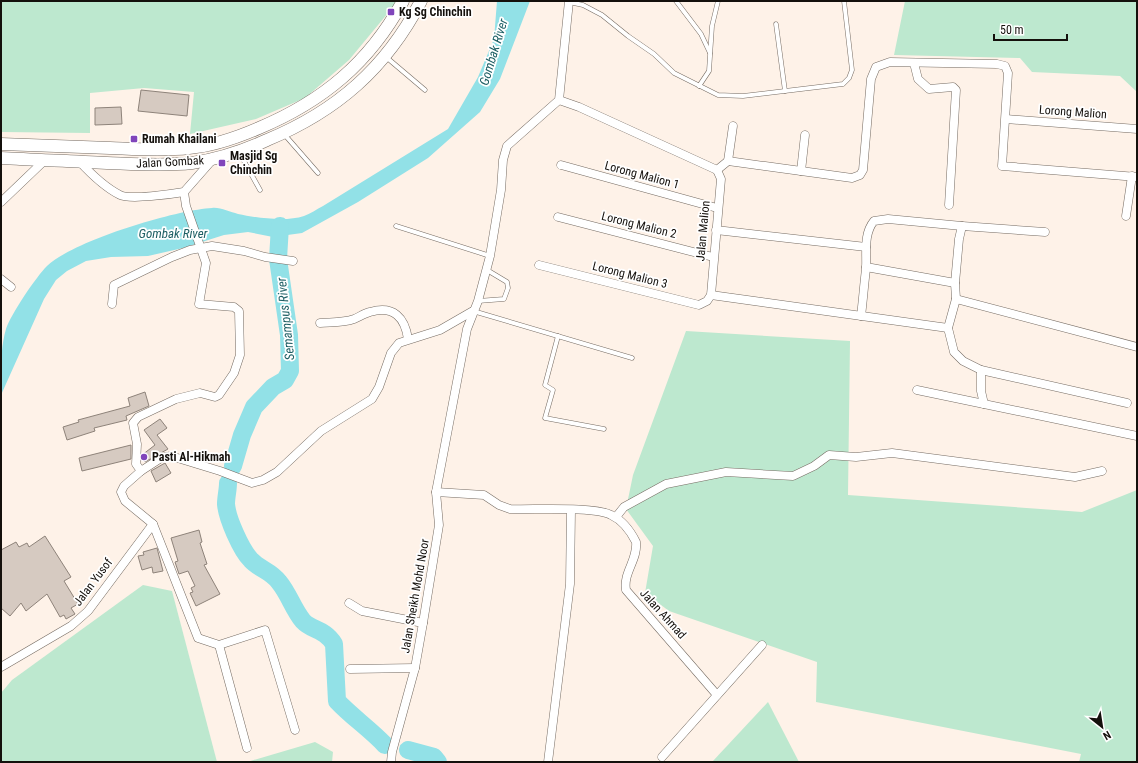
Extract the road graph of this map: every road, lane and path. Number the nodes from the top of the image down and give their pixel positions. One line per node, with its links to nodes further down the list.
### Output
1 (403, 1): 20 (main road, Jalan Gombak)
2 (421, 1): 9 (main road, Jalan Gombak)
3 (676, 1): 8 (lane)
4 (718, 1): 8 (lane)
5 (844, 1): 13 (lane)
6 (569, 2): 11 (lane); 14 (street)
7 (776, 24): 13 (lane)
8 (710, 53): 11 (lane)
9 (386, 57): 12 (lane); 18 (main road, Jalan Gombak)
10 (914, 63): 15 (street); 29 (street); 35 (street)
11 (699, 86): 13 (lane)
12 (425, 90)
13 (785, 91)
14 (559, 100): 28 (street); 45 (street, Jalan Sheikh Mohd Noor)
15 (1006, 119): 17 (street, Lorong Malion); 31 (street)
16 (733, 126): 25 (street)
17 (1137, 129)
18 (284, 133): 21 (main road, Jalan Gombak); 30 (lane)
19 (805, 135): 29 (street)
20 (1, 144)
21 (239, 152): 23 (main road, Jalan Gombak); 32 (lane)
22 (1, 158): 24 (main road, Jalan Gombak)
23 (214, 159): 26 (main road, Jalan Gombak); 33 (street)
24 (46, 160): 26 (main road, Jalan Gombak); 34 (street)
25 (728, 160): 28 (street); 29 (street)
26 (79, 161): 33 (street)
27 (561, 165): 36 (street, Lorong Malion 1)
28 (717, 170): 36 (street, Jalan Malion)
29 (801, 170)
30 (318, 173)
31 (1135, 176): 37 (street)
32 (260, 190)
33 (184, 192): 44 (street)
34 (1, 202)
35 (949, 205)
36 (717, 208): 41 (street, Jalan Malion)
37 (1126, 216)
38 (558, 217): 46 (street, Lorong Malion 2)
39 (396, 226): 45 (lane)
40 (962, 226): 42 (street); 43 (street); 52 (street)
41 (716, 230): 43 (street); 46 (street, Jalan Malion)
42 (1045, 232)
43 (866, 247): 49 (street)
44 (201, 248): 47 (street); 57 (street); 72 (street)
45 (490, 256): 50 (street, Jalan Sheikh Mohd Noor)
46 (713, 257): 54 (street, Jalan Malion)
47 (289, 261)
48 (539, 265): 54 (street, Lorong Malion 3)
49 (866, 267): 52 (street); 59 (street)
50 (486, 270): 56 (street, Jalan Sheikh Mohd Noor); 56 (lane)
51 (1, 279): 53 (street)
52 (955, 283): 55 (street)
53 (11, 287)
54 (711, 295): 59 (street)
55 (956, 299): 61 (street); 64 (street)
56 (478, 301): 58 (street, Jalan Sheikh Mohd Noor)
57 (112, 304)
58 (473, 311): 62 (lane); 63 (street); 74 (street, Jalan Sheikh Mohd Noor)
59 (861, 316): 61 (street)
60 (320, 323): 63 (street)
61 (948, 328): 66 (street)
62 (558, 336): 65 (lane); 70 (lane)
63 (408, 339): 72 (street)
64 (1137, 347)
65 (632, 358)
66 (981, 370): 68 (street); 69 (street)
67 (917, 390): 69 (street)
68 (1127, 403)
69 (984, 404): 71 (street)
70 (604, 429)
71 (1137, 436)
72 (140, 471): 77 (street)
73 (1102, 471): 76 (street)
74 (436, 492): 75 (street); 79 (street, Jalan Sheikh Mohd Noor)
75 (571, 510): 76 (street); 90 (street)
76 (616, 518): 85 (street, Jalan Ahmad)
77 (152, 524): 81 (street); 82 (street, Jalan Yusof)
78 (349, 603): 79 (street)
79 (423, 623): 83 (street, Jalan Sheikh Mohd Noor)
80 (762, 644): 85 (street)
81 (219, 645): 86 (street); 87 (street)
82 (1, 667)
83 (415, 668): 84 (street); 89 (street, Jalan Sheikh Mohd Noor)
84 (350, 669)
85 (717, 695): 88 (street)
86 (295, 730)
87 (247, 748)
88 (662, 757)
89 (391, 762)
90 (548, 762)

